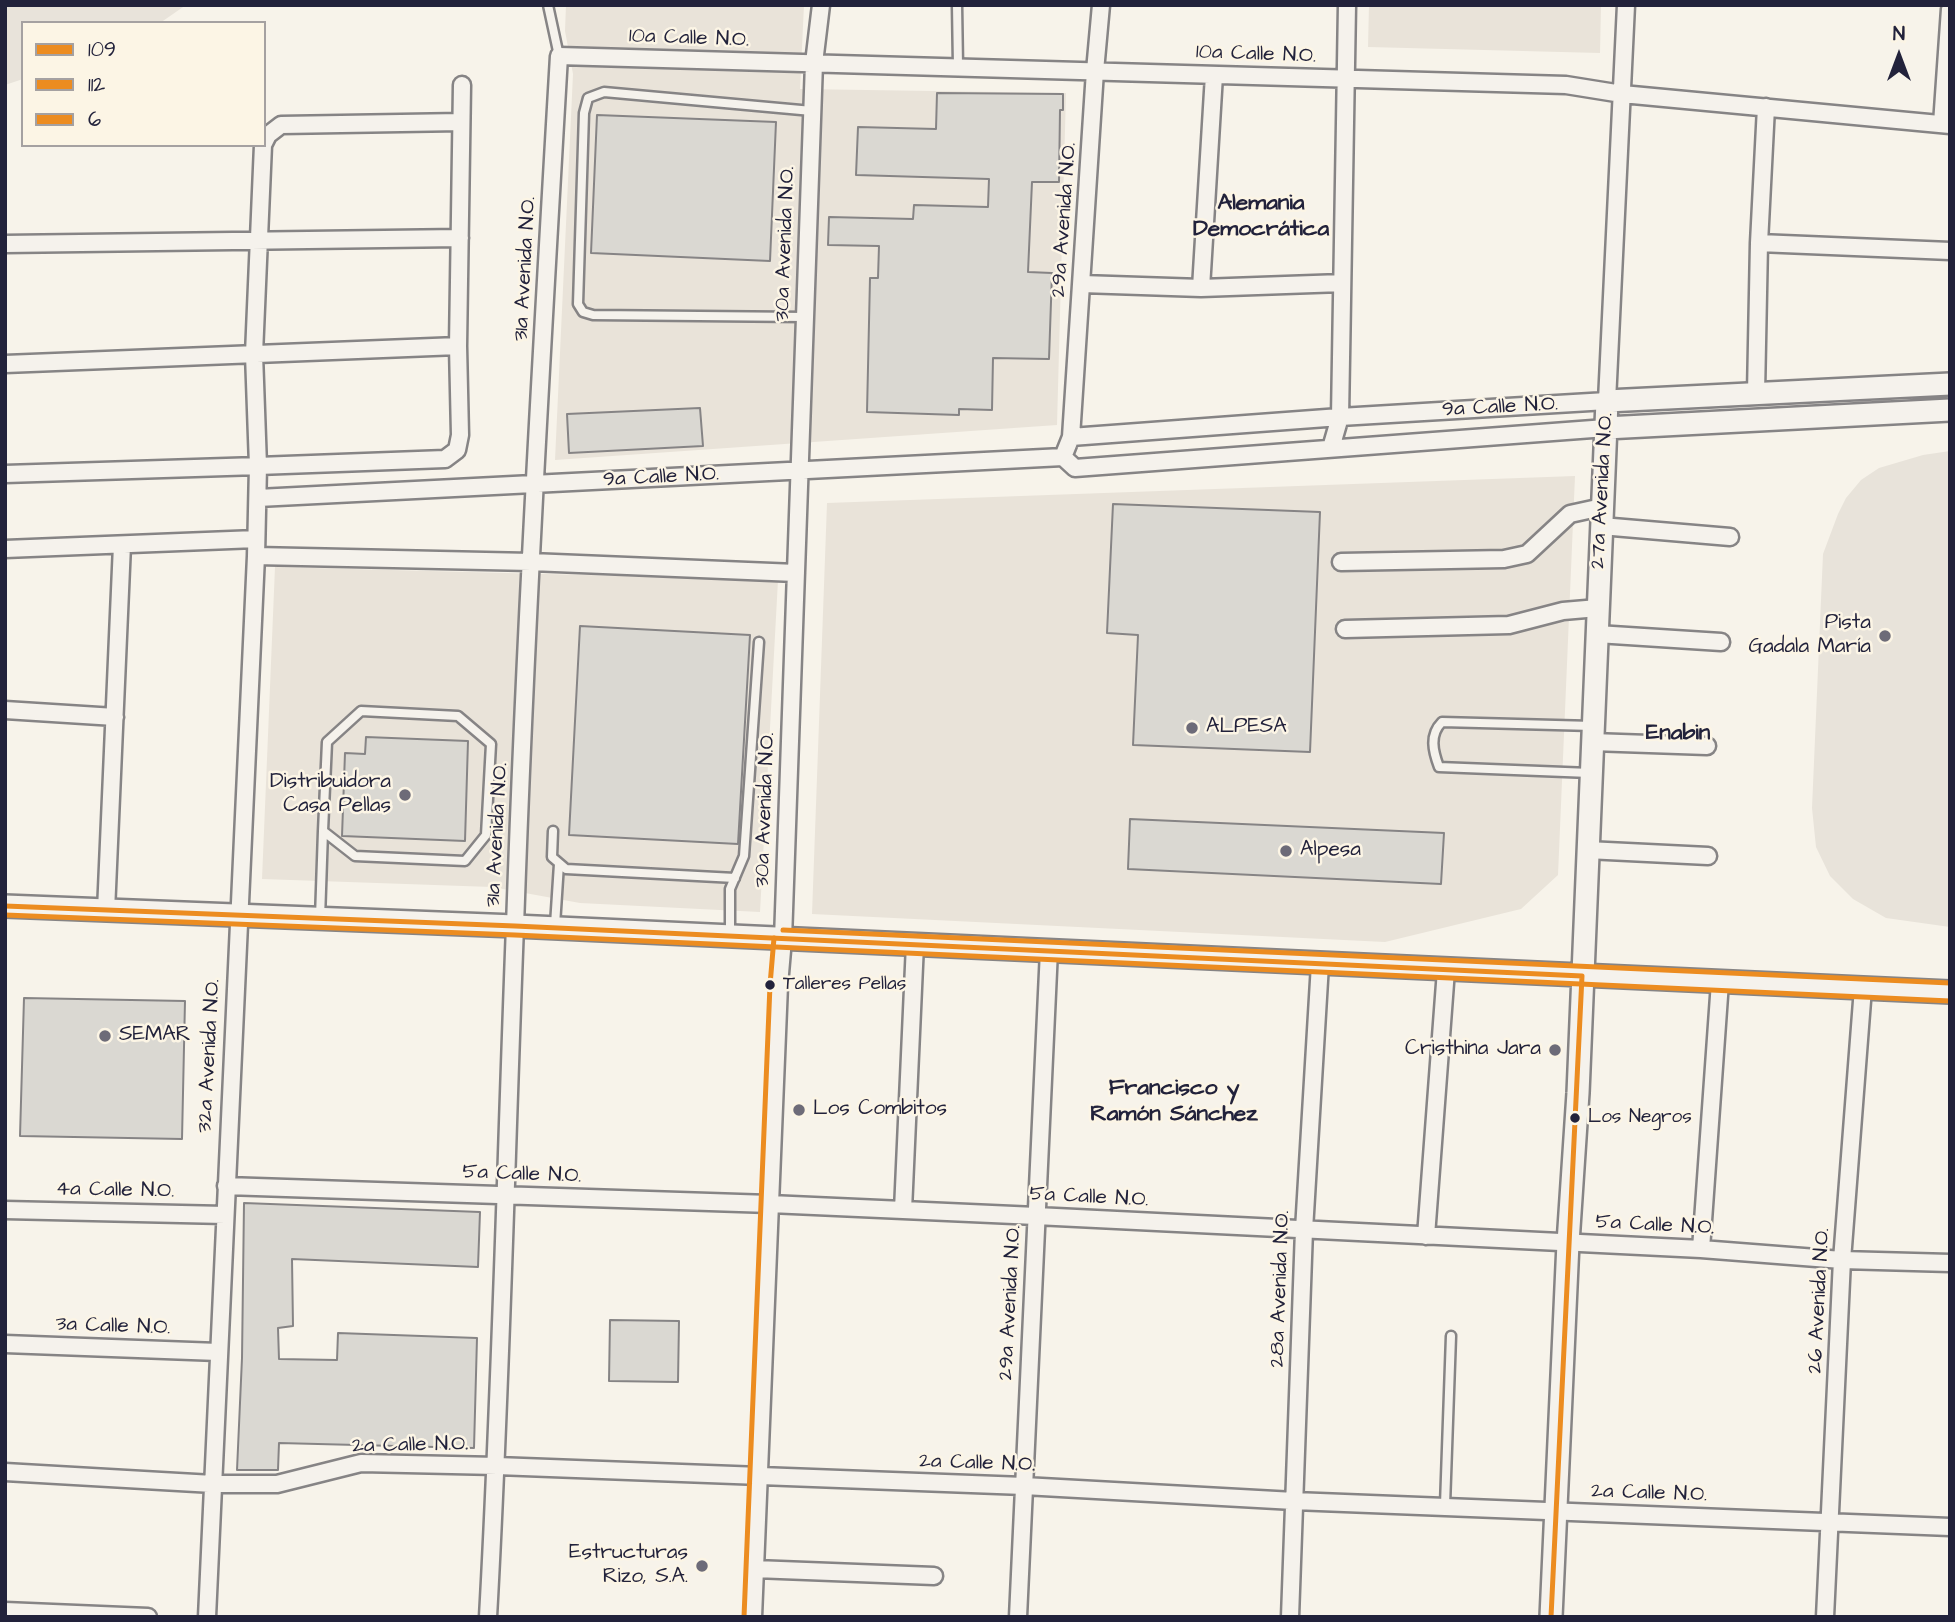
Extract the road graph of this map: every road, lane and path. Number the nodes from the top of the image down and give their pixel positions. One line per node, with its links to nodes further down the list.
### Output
1 (548, 5): 8 (lane)
2 (821, 5): 9 (street, 30a Avenida N.O.)
3 (957, 5): 10 (lane)
4 (1101, 5): 11 (street, 29a Avenida N.O.)
5 (1347, 5): 13 (street)
6 (1626, 5): 15 (street, 27a Avenida N.O.)
7 (1950, 9): 19 (street)
8 (559, 56): 9 (street, 10a Calle N.O.); 46 (street, 31a Avenida N.O.)
9 (814, 63): 10 (street, 10a Calle N.O.); 17 (street, 30a Avenida N.O.)
10 (958, 66): 11 (street, 10a Calle N.O.)
11 (1095, 71): 12 (street, 10a Calle N.O.); 28 (street, 29a Avenida N.O.)
12 (1214, 75): 13 (street, 10a Calle N.O.); 29 (street)
13 (1345, 79): 15 (street, 10a Calle N.O.); 27 (street)
14 (462, 85): 18 (street)
15 (1622, 94): 16 (street, 10a Calle N.O.); 36 (street, 27a Avenida N.O.)
16 (1766, 107): 19 (street, 10a Calle N.O.); 24 (street)
17 (812, 111): 30 (street, 30a Avenida N.O.); 30 (lane)
18 (461, 122): 20 (street); 22 (street)
19 (1946, 124)
20 (266, 140)
21 (264, 147): 23 (street, 32a Avenida N.O.)
22 (460, 238): 23 (street); 31 (street)
23 (258, 239): 25 (street); 32 (street, 32a Avenida N.O.)
24 (1759, 243): 26 (street); 35 (street)
25 (5, 244)
26 (1950, 251)
27 (1342, 283): 29 (street); 38 (street)
28 (1082, 284): 29 (street); 40 (street, 29a Avenida N.O.)
29 (1201, 288)
30 (805, 317): 44 (street, 30a Avenida N.O.)
31 (458, 346): 32 (street); 43 (street)
32 (254, 354): 33 (street); 43 (street, 32a Avenida N.O.)
33 (5, 364)
34 (1950, 384): 35 (main road, 9a Calle N.O.)
35 (1756, 393): 36 (main road, 9a Calle N.O.)
36 (1607, 401): 38 (street, 9a Calle N.O.); 39 (main road, 27a Avenida N.O.)
37 (1950, 410): 39 (main road, 9a Calle N.O.)
38 (1339, 417): 40 (street, 9a Calle N.O.); 41 (street)
39 (1606, 428): 41 (street, 9a Calle N.O.); 48 (main road, 27a Avenida N.O.)
40 (1071, 437): 42 (street)
41 (1331, 449): 42 (street, 9a Calle N.O.)
42 (1063, 457): 44 (street, 9a Calle N.O.)
43 (258, 466): 45 (street); 47 (street, 32a Avenida N.O.)
44 (801, 470): 46 (street, 9a Calle N.O.); 55 (street, 30a Avenida N.O.)
45 (5, 474)
46 (534, 485): 47 (street, 9a Calle N.O.); 53 (street, 31a Avenida N.O.)
47 (258, 498): 51 (street, 32a Avenida N.O.)
48 (1602, 516): 49 (street); 54 (street); 56 (main road, 27a Avenida N.O.)
49 (1730, 537)
50 (122, 545): 51 (street); 52 (street); 62 (street)
51 (256, 548): 53 (street); 74 (street, 32a Avenida N.O.)
52 (5, 549)
53 (531, 562): 55 (street); 76 (street, 31a Avenida N.O.)
54 (1341, 562)
55 (796, 573): 79 (street, 30a Avenida N.O.)
56 (1598, 608): 57 (street); 58 (main road, 27a Avenida N.O.)
57 (1345, 629)
58 (1597, 634): 60 (street); 63 (main road, 27a Avenida N.O.)
59 (759, 642): 71 (lane)
60 (1721, 642)
61 (5, 710): 62 (street)
62 (115, 717): 73 (street)
63 (1592, 734): 64 (street); 65 (main road, 27a Avenida N.O.); 65 (lane)
64 (1707, 746)
65 (1591, 774): 68 (main road, 27a Avenida N.O.)
66 (323, 831): 66 (lane); 75 (lane)
67 (553, 831): 70 (lane)
68 (1587, 850): 69 (street); 84 (main road, 27a Avenida N.O.)
69 (1708, 856)
70 (559, 864): 71 (lane); 77 (lane)
71 (735, 878): 78 (lane)
72 (5, 906): 73 (main road)
73 (106, 911): 74 (main road)
74 (238, 915): 75 (main road); 88 (street, 32a Avenida N.O.)
75 (320, 918): 76 (main road)
76 (515, 926): 77 (main road); 89 (street, 31a Avenida N.O.)
77 (555, 928): 78 (main road)
78 (730, 936): 79 (main road)
79 (783, 939): 80 (main road); 90 (street, 30a Avenida N.O.)
80 (915, 944): 81 (main road); 92 (street)
81 (1049, 950): 82 (main road); 94 (street, 29a Avenida N.O.)
82 (1320, 964): 83 (main road); 95 (street, 28a Avenida N.O.)
83 (1446, 970): 84 (main road); 96 (street)
84 (1582, 976): 85 (main road); 97 (main road, 27a Avenida N.O.)
85 (1720, 982): 86 (main road); 98 (street)
86 (1863, 988): 87 (main road); 99 (street, 26 Avenida N.O.)
87 (1950, 992)
88 (226, 1186): 89 (street, 5a Calle N.O.); 93 (street, 32a Avenida N.O.)
89 (506, 1196): 90 (street, 5a Calle N.O.); 104 (street, 31a Avenida N.O.)
90 (770, 1204): 92 (street, 5a Calle N.O.); 106 (street, 30a Avenida N.O.)
91 (5, 1210): 93 (street, 4a Calle N.O.)
92 (903, 1210): 94 (street, 5a Calle N.O.)
93 (225, 1215): 103 (street, 32a Avenida N.O.)
94 (1036, 1216): 95 (street, 5a Calle N.O.); 108 (street, 29a Avenida N.O.)
95 (1304, 1230): 96 (street, 5a Calle N.O.); 109 (street, 28a Avenida N.O.)
96 (1426, 1236): 97 (street, 5a Calle N.O.)
97 (1568, 1243): 98 (street, 5a Calle N.O.); 111 (main road, 27a Avenida N.O.)
98 (1701, 1249): 99 (street, 5a Calle N.O.)
99 (1842, 1260): 100 (street, 5a Calle N.O.); 112 (street, 26 Avenida N.O.)
100 (1950, 1264)
101 (1451, 1336): 110 (lane)
102 (5, 1344): 103 (street, 3a Calle N.O.)
103 (218, 1352): 107 (street, 32a Avenida N.O.)
104 (497, 1466): 106 (street, 2a Calle N.O.); 107 (street, 2a Calle N.O.); 119 (street, 31a Avenida N.O.)
105 (5, 1472): 107 (street, 2a Calle N.O.)
106 (759, 1476): 108 (street, 2a Calle N.O.); 114 (street, 30a Avenida N.O.)
107 (213, 1484): 118 (street, 32a Avenida N.O.)
108 (1024, 1486): 109 (street, 2a Calle N.O.); 121 (street, 29a Avenida N.O.)
109 (1294, 1501): 110 (street, 2a Calle N.O.); 122 (street, 28a Avenida N.O.)
110 (1445, 1505): 111 (street, 2a Calle N.O.)
111 (1556, 1511): 112 (street, 2a Calle N.O.); 123 (main road, 27a Avenida N.O.)
112 (1830, 1522): 113 (street, 2a Calle N.O.); 124 (street, 26 Avenida N.O.)
113 (1950, 1527)
114 (755, 1569): 115 (street); 120 (street, 30a Avenida N.O.)
115 (934, 1576)
116 (5, 1611): 117 (street)
117 (148, 1617)
118 (206, 1617)
119 (488, 1617)
120 (753, 1617)
121 (1018, 1617)
122 (1290, 1617)
123 (1551, 1617)
124 (1825, 1617)

